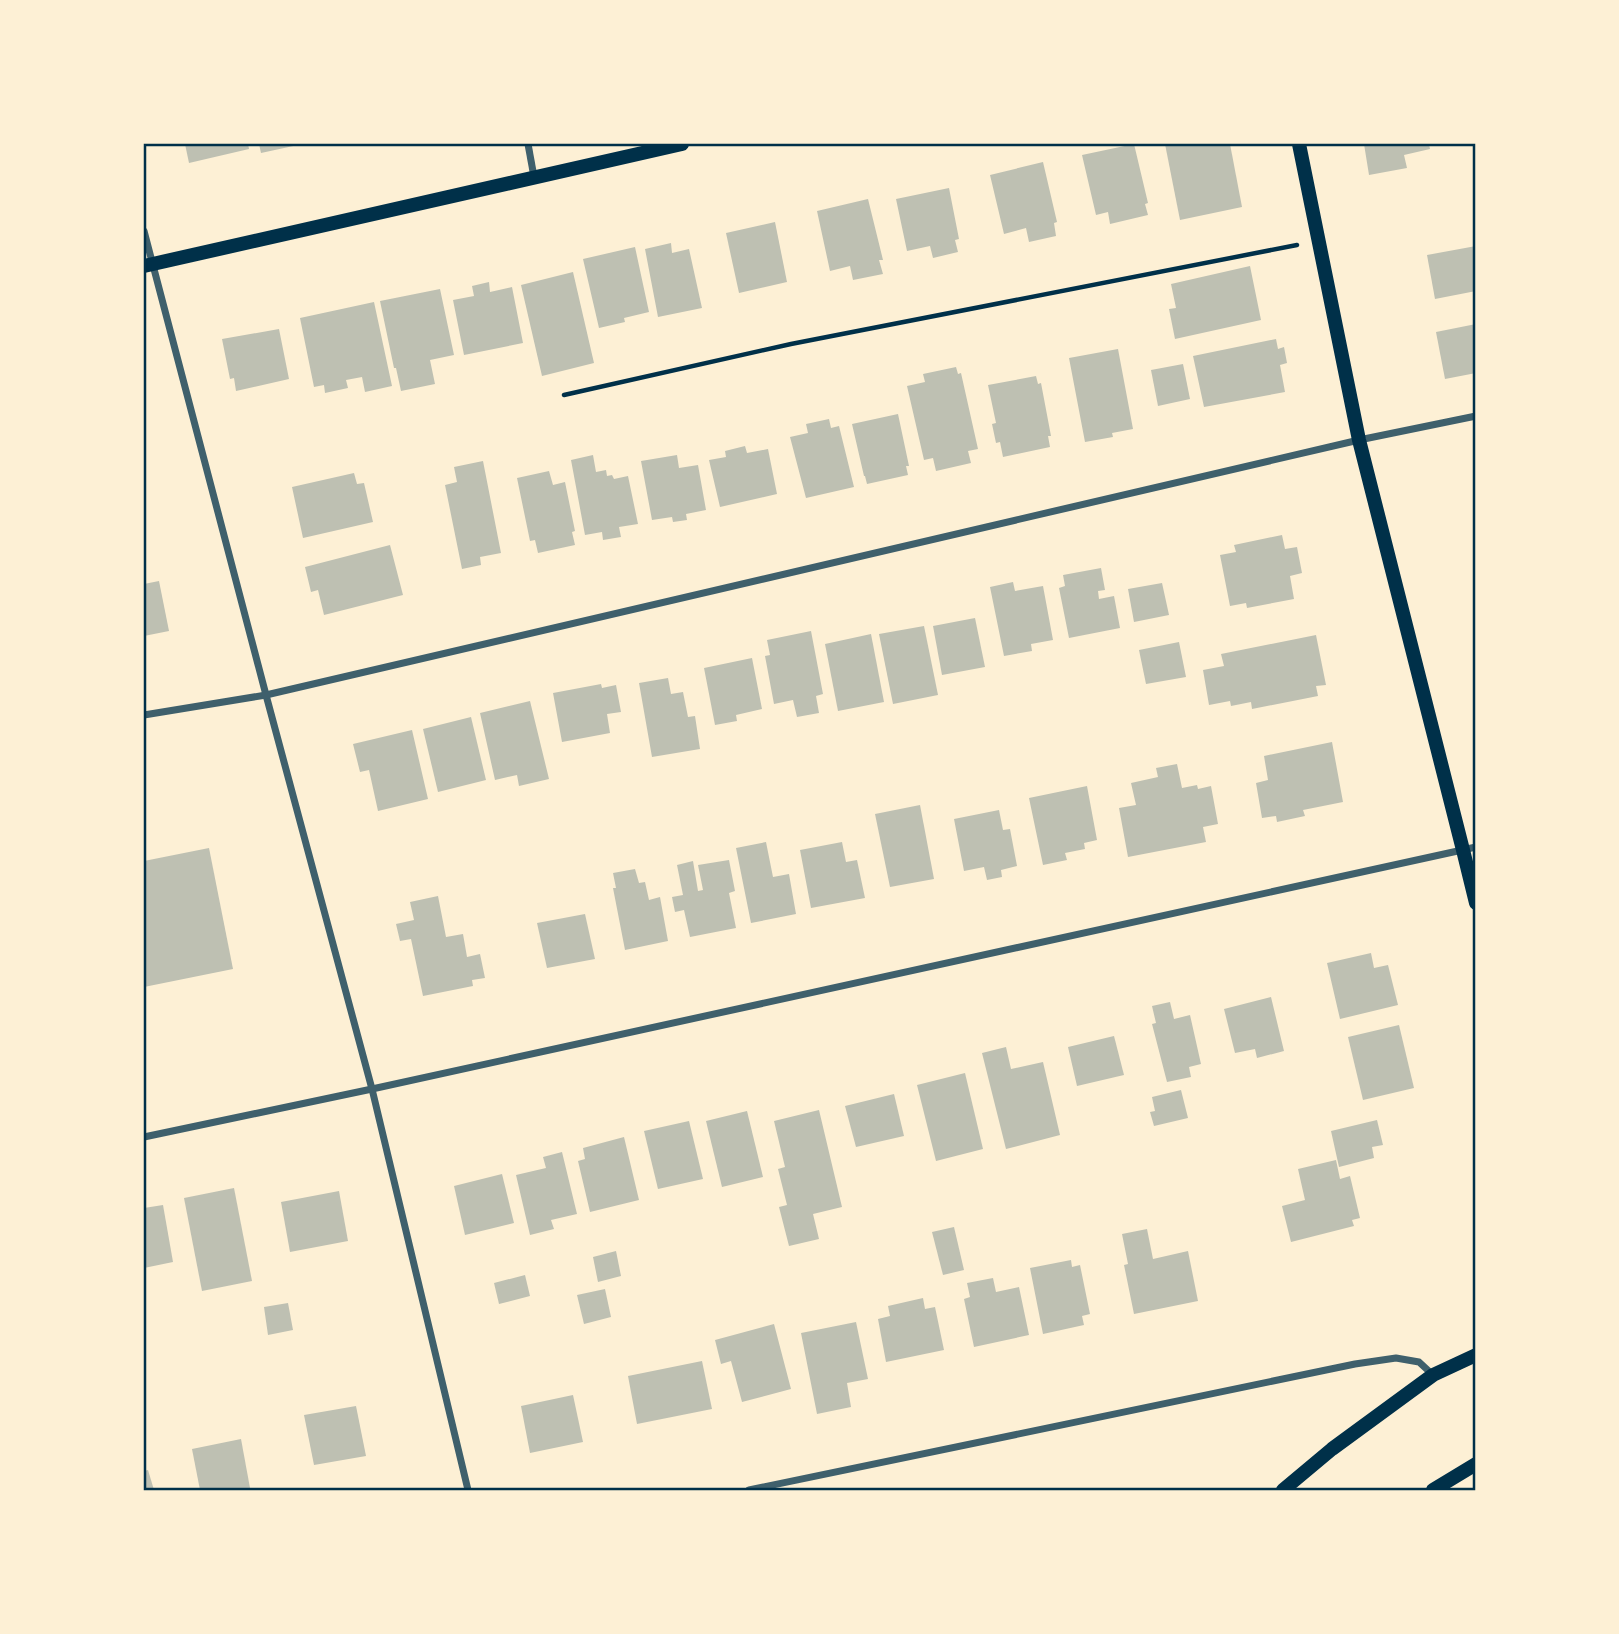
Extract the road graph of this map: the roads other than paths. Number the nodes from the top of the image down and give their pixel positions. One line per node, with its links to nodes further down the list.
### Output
1 (528, 144): 4 (street)
2 (682, 144): 4 (main road)
3 (1299, 144): 8 (main road)
4 (534, 177): 6 (main road)
5 (144, 231): 6 (street)
6 (147, 265): 9 (street)
7 (1475, 416): 8 (street)
8 (1359, 440): 9 (street); 11 (main road)
9 (265, 695): 10 (street); 13 (street)
10 (144, 715)
11 (1469, 848): 12 (main road); 13 (street)
12 (1475, 903)
13 (372, 1089): 14 (street); 18 (street)
14 (144, 1137)
15 (1475, 1355): 16 (main road)
16 (1433, 1375): 19 (street); 20 (main road)
17 (1475, 1464): 21 (main road)
18 (468, 1490)
19 (750, 1490)
20 (1283, 1490)
21 (1433, 1490)

